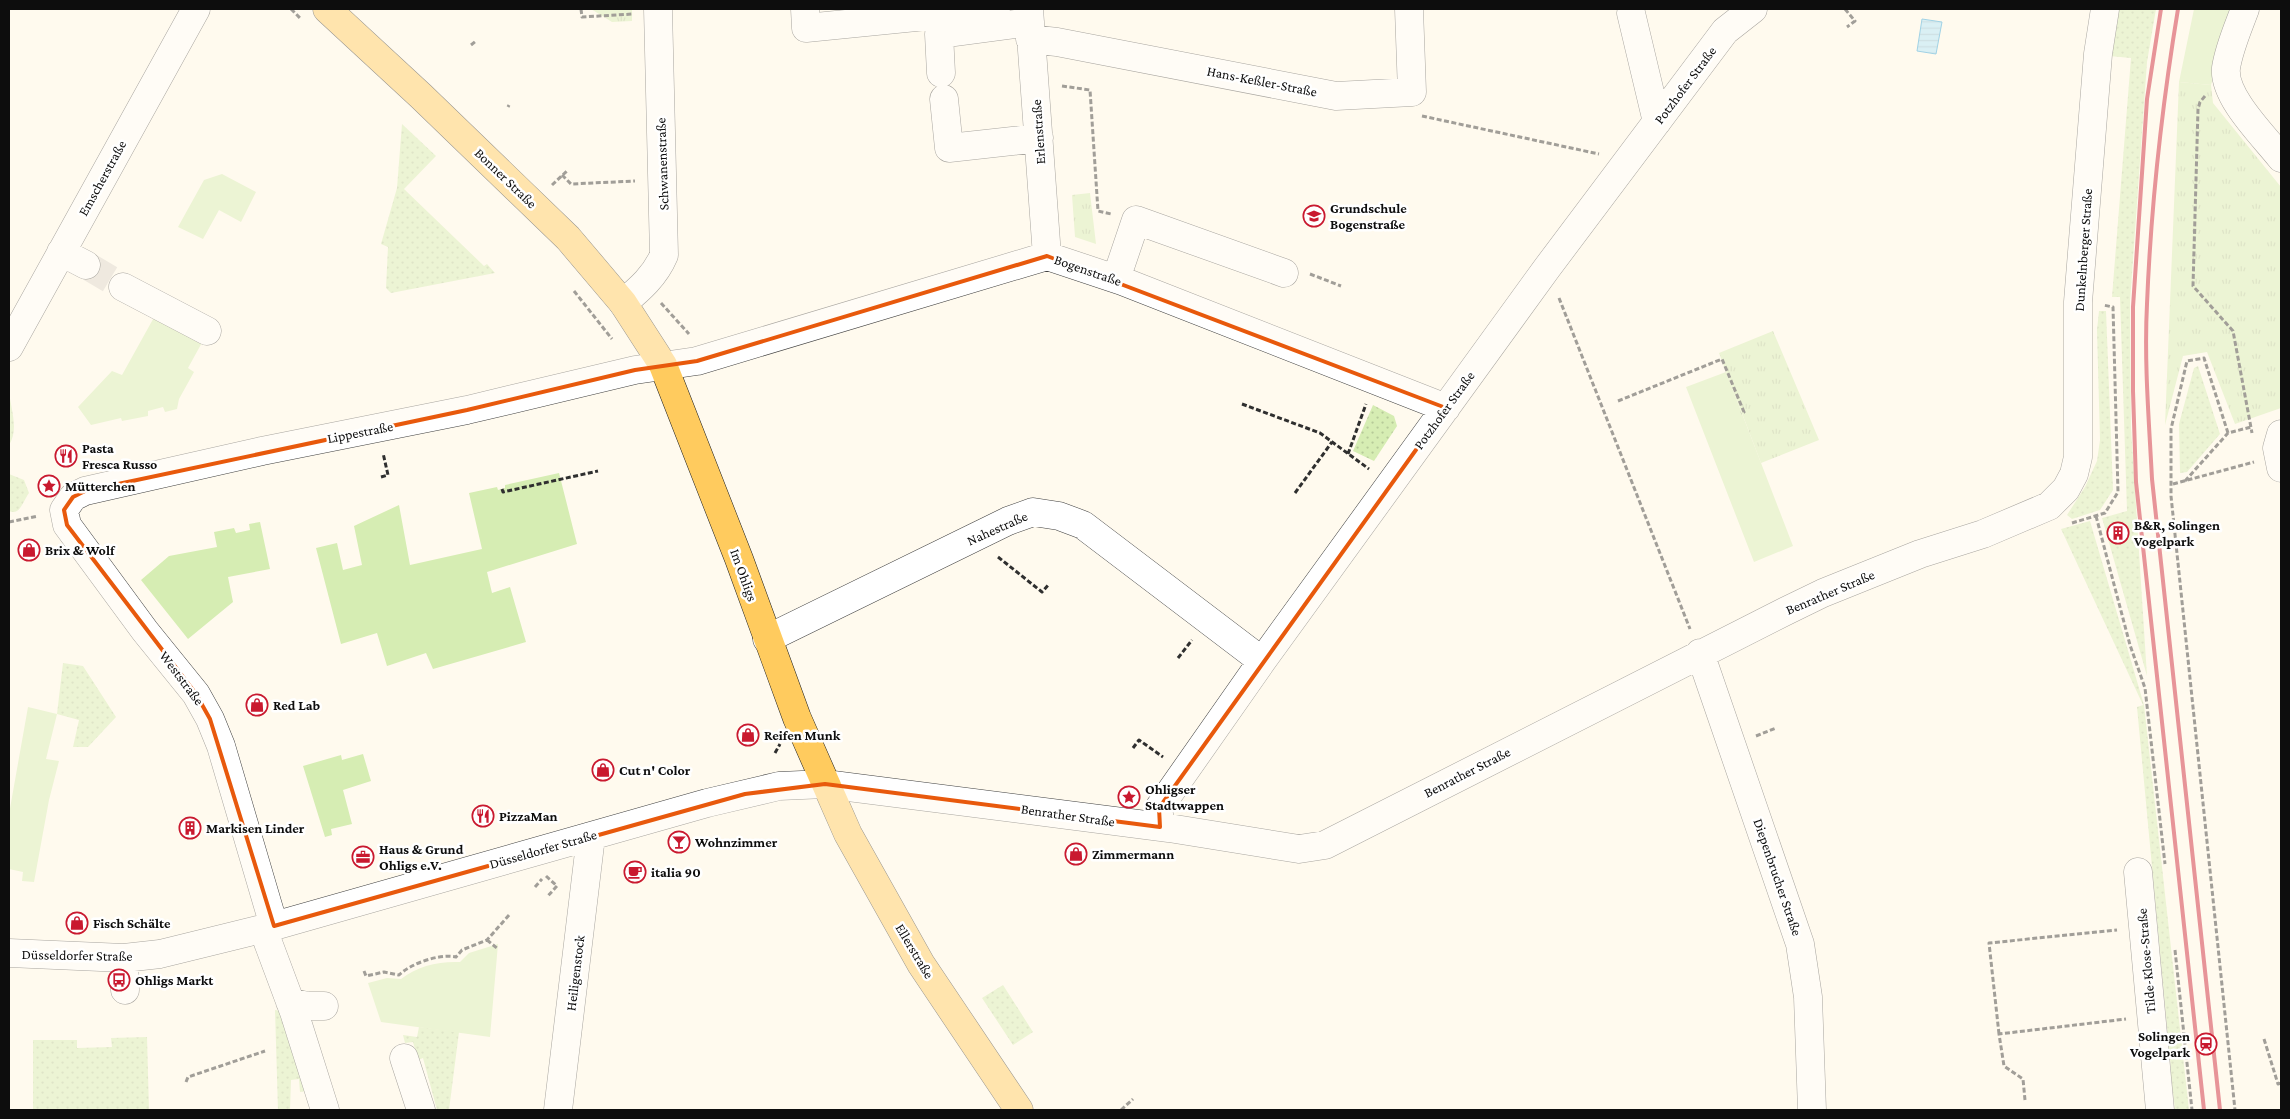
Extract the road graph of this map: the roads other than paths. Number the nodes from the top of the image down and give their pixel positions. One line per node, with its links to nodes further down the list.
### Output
1 (196, 9): 15 (street, Emscherstraße)
2 (327, 9): 21 (main road, Bonner Straße)
3 (658, 9): 21 (street, Schwanenstraße)
4 (805, 9): 5 (street)
5 (996, 9)
6 (1410, 9): 11 (street, Hans-Keßler-Straße)
7 (1754, 9): 12 (street, Potzhofer Straße)
8 (2105, 9): 26 (street, Dunkelnberger Straße)
9 (2245, 9): 14 (street)
10 (1631, 13): 12 (street)
11 (1030, 24): 13 (street, Erlenstraße); 13 (street, Hans-Keßler-Straße)
12 (1657, 122): 25 (street, Potzhofer Straße)
13 (1039, 138): 16 (street, Erlenstraße)
14 (2281, 158)
15 (61, 252): 17 (street); 23 (street, Emscherstraße)
16 (1047, 256): 19 (street, Bogenstraße); 24 (street, Bogenstraße)
17 (86, 265)
18 (1284, 273): 19 (street)
19 (1116, 279): 25 (street, Bogenstraße)
20 (124, 288): 22 (street)
21 (623, 303): 24 (main road, Bonner Straße)
22 (207, 331)
23 (9, 348)
24 (663, 365): 27 (street, Lippestraße); 28 (main road, Im Ohligs)
25 (1446, 408): 30 (street, Potzhofer Straße)
26 (2066, 489): 29 (street, Benrather Straße)
27 (64, 510): 35 (street, Weststraße)
28 (767, 639): 30 (street, Nahestraße); 31 (main road, Im Ohligs)
29 (1700, 653): 32 (street, Benrather Straße); 46 (street, Diepenbrucher Straße)
30 (1262, 661): 32 (street, Potzhofer Straße)
31 (825, 784): 32 (street, Benrather Straße); 33 (street, Düsseldorfer Straße); 45 (main road, Ellerstraße)
32 (1160, 827)
33 (592, 836): 35 (street, Düsseldorfer Straße); 44 (street, Heiligenstock)
34 (2138, 872): 47 (street, Tilde-Klose-Straße)
35 (268, 928): 37 (street, Düsseldorfer Straße); 38 (street)
36 (9, 953): 37 (street, Düsseldorfer Straße)
37 (124, 958): 39 (street)
38 (293, 987): 40 (street); 42 (street)
39 (125, 990)
40 (324, 1006)
41 (404, 1058): 43 (street)
42 (325, 1110)
43 (421, 1110)
44 (558, 1110)
45 (1019, 1110)
46 (1812, 1110)
47 (2160, 1110)

